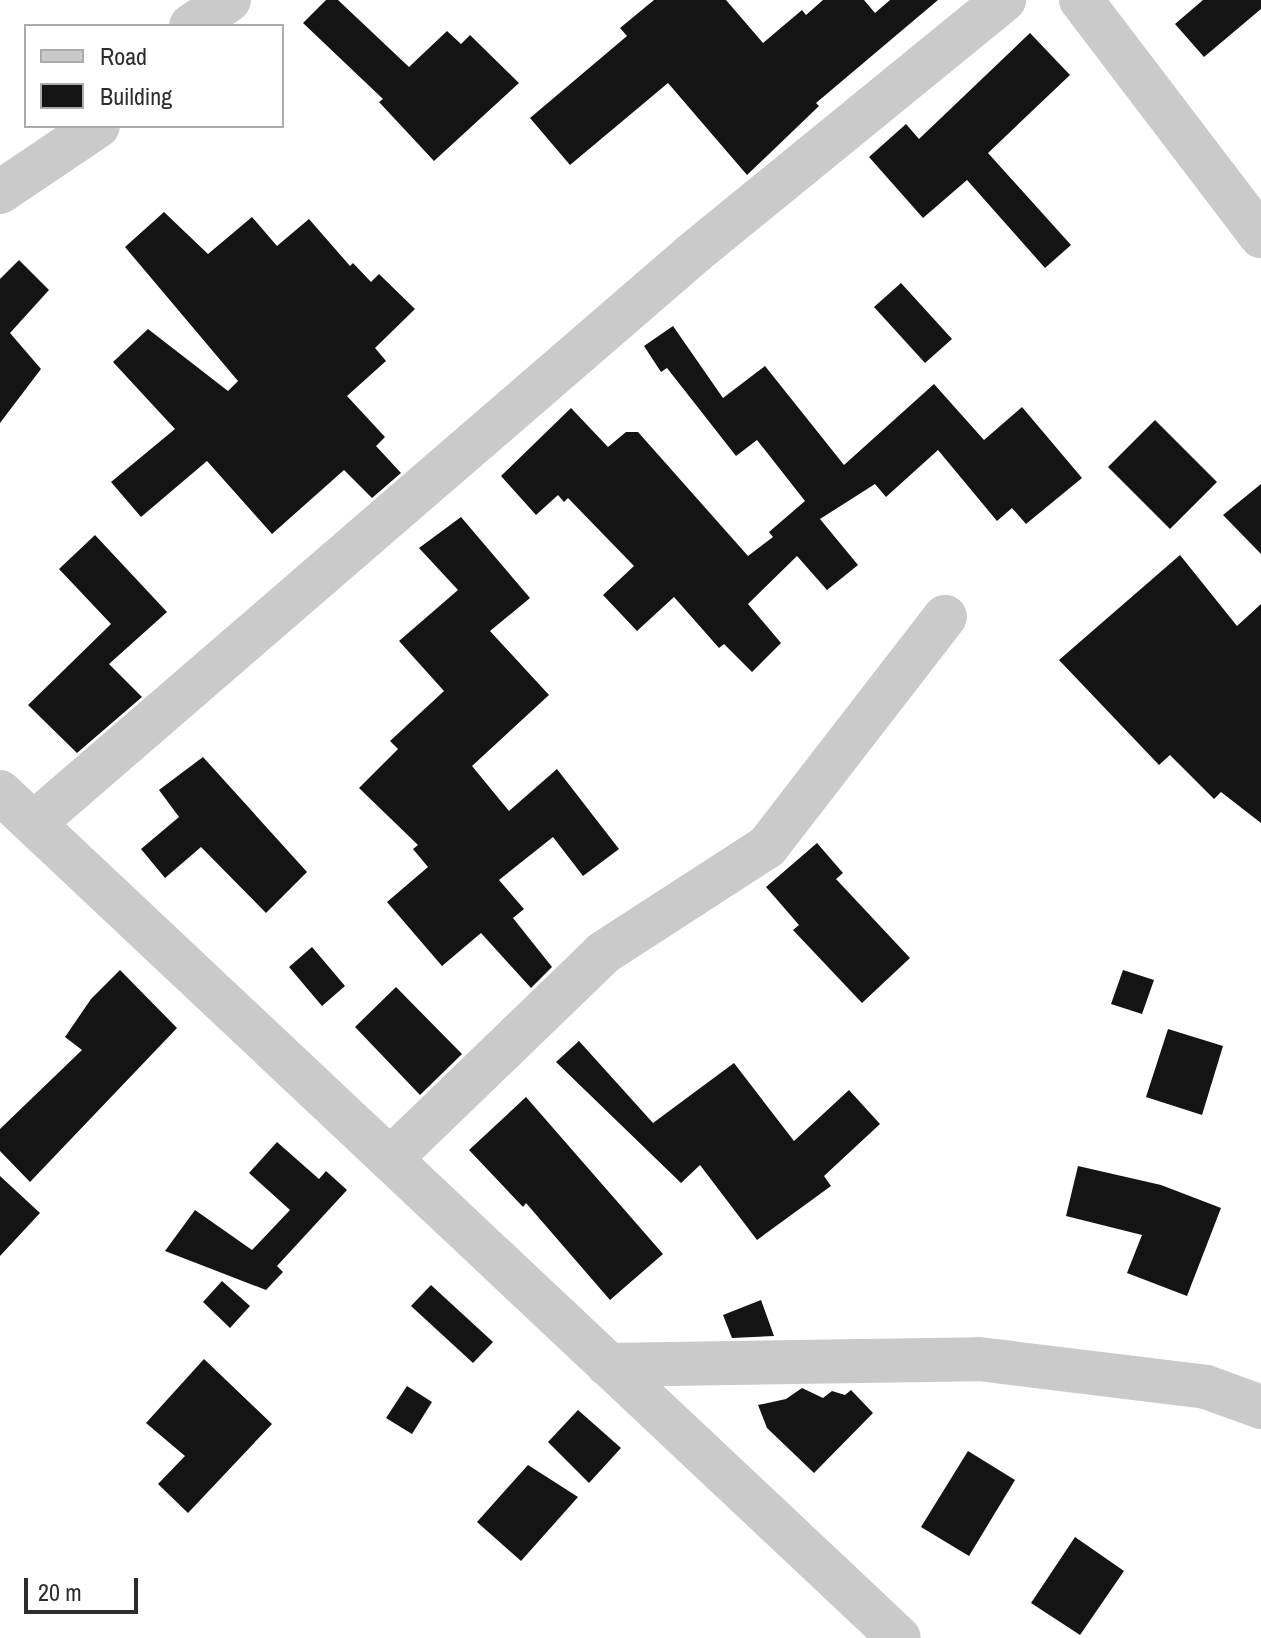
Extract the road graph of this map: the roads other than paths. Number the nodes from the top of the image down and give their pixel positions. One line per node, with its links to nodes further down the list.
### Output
1 (229, 0): 4 (street)
2 (1004, 0): 10 (street)
3 (1081, 0): 7 (street)
4 (194, 24)
5 (95, 128): 6 (street)
6 (0, 192)
7 (1261, 236)
8 (945, 617): 11 (street)
9 (0, 792): 10 (street)
10 (34, 823): 11 (street)
11 (390, 1159): 12 (street)
12 (608, 1365): 13 (street); 14 (street)
13 (1261, 1407)
14 (899, 1638)

